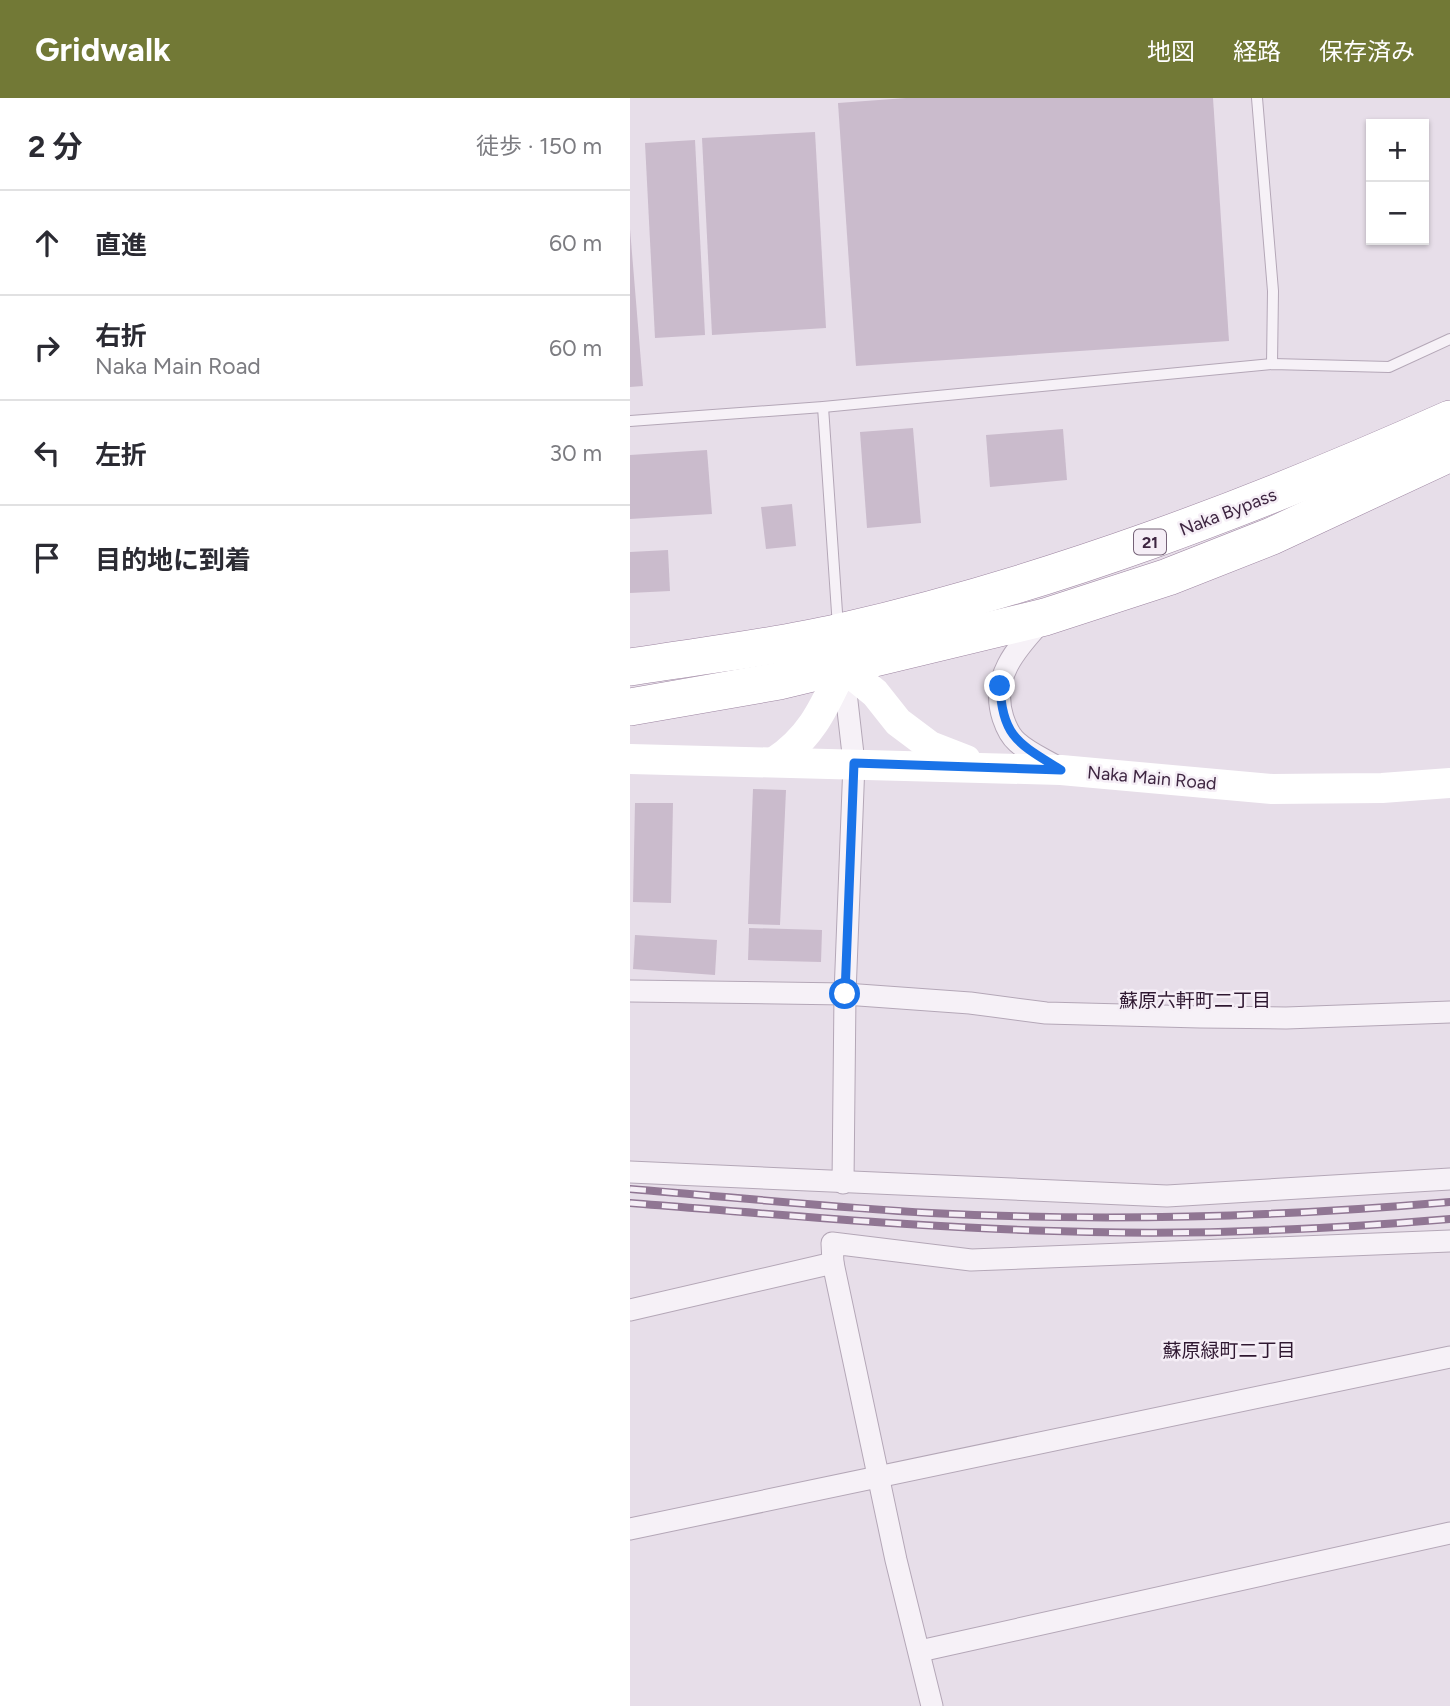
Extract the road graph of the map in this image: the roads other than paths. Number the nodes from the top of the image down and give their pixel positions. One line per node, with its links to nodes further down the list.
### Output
1 (1257, 98): 3 (lane)
2 (1450, 339): 3 (lane)
3 (1272, 364): 4 (lane)
4 (823, 407): 6 (lane); 9 (lane)
5 (1450, 419): 9 (highway, Naka Bypass / 21)
6 (630, 421)
7 (1450, 453): 8 (highway, 21)
8 (1045, 617): 9 (highway, 21); 16 (street)
9 (841, 650): 10 (highway, 21); 11 (highway, 21); 13 (street); 14 (street); 15 (street)
10 (630, 667)
11 (630, 707)
12 (630, 759): 13 (street, Naka Main Road)
13 (774, 762): 14 (street, Naka Main Road)
14 (854, 763): 15 (street, Naka Main Road); 19 (street)
15 (1004, 768): 16 (street, Naka Main Road)
16 (1061, 770): 17 (street, Naka Main Road)
17 (1450, 783)
18 (630, 991): 19 (street)
19 (845, 994): 20 (street); 23 (street)
20 (1450, 1012)
21 (630, 1172): 23 (street)
22 (1450, 1179): 23 (street)
23 (843, 1183)
24 (1450, 1241): 25 (street)
25 (833, 1263): 26 (street); 28 (street)
26 (630, 1310)
27 (1450, 1357): 28 (street)
28 (878, 1475): 29 (street); 31 (street)
29 (630, 1530)
30 (1450, 1533): 31 (street)
31 (920, 1651): 32 (street)
32 (932, 1706)

